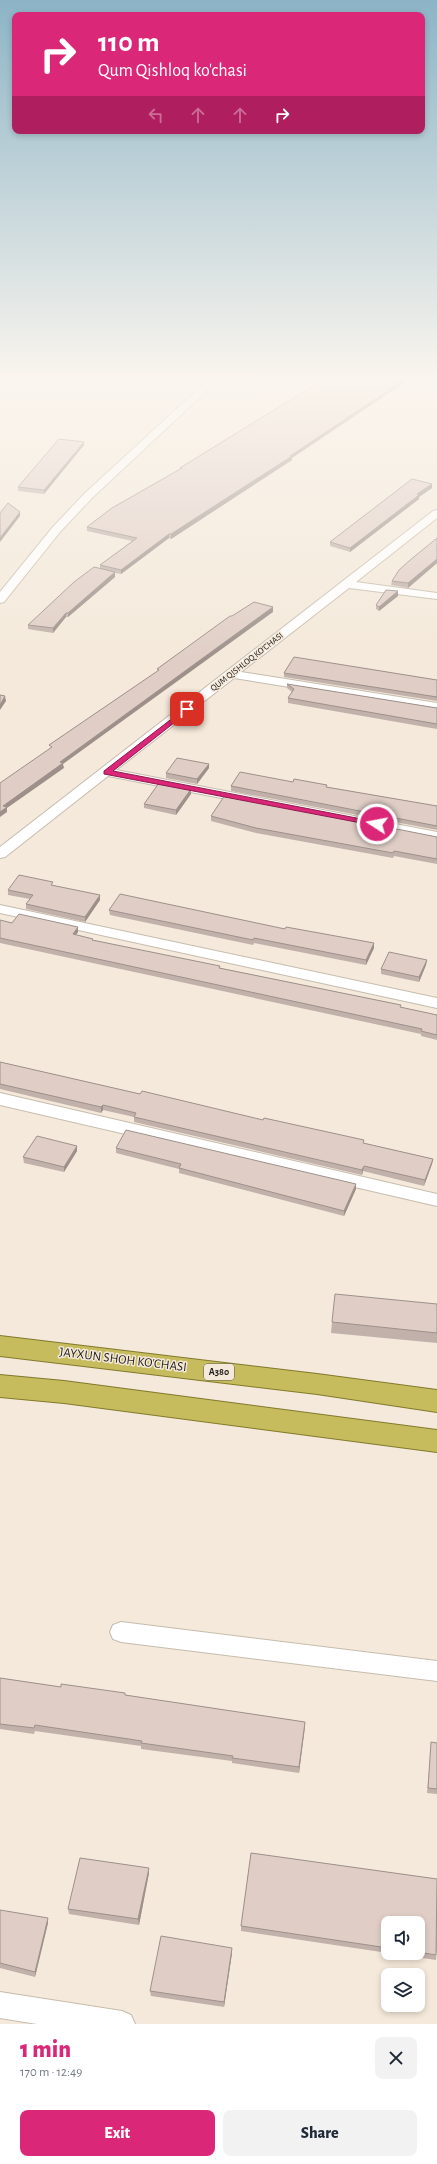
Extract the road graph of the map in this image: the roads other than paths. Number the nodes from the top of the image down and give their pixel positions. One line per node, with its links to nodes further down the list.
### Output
1 (110, 475): 5 (street)
2 (437, 513): 3 (street, QUM QISHLOQ KO'CHASI)
3 (347, 584): 4 (street); 6 (street, QUM QISHLOQ KO'CHASI)
4 (437, 596)
5 (0, 600)
6 (233, 674): 7 (street); 8 (street, QUM QISHLOQ KO'CHASI)
7 (437, 707)
8 (107, 772): 9 (street); 10 (street, QUM QISHLOQ KO'CHASI)
9 (437, 836)
10 (0, 854)
11 (0, 909): 12 (street)
12 (437, 1003)
13 (0, 1099): 14 (street)
14 (437, 1200)
15 (0, 1346): 17 (highway, JAYXUN SHOH KO'CHASI / A380)
16 (0, 1386): 18 (highway)
17 (437, 1401)
18 (437, 1440)
19 (121, 1632): 20 (street)
20 (437, 1671)
21 (0, 2005): 22 (street)
22 (122, 2024)

